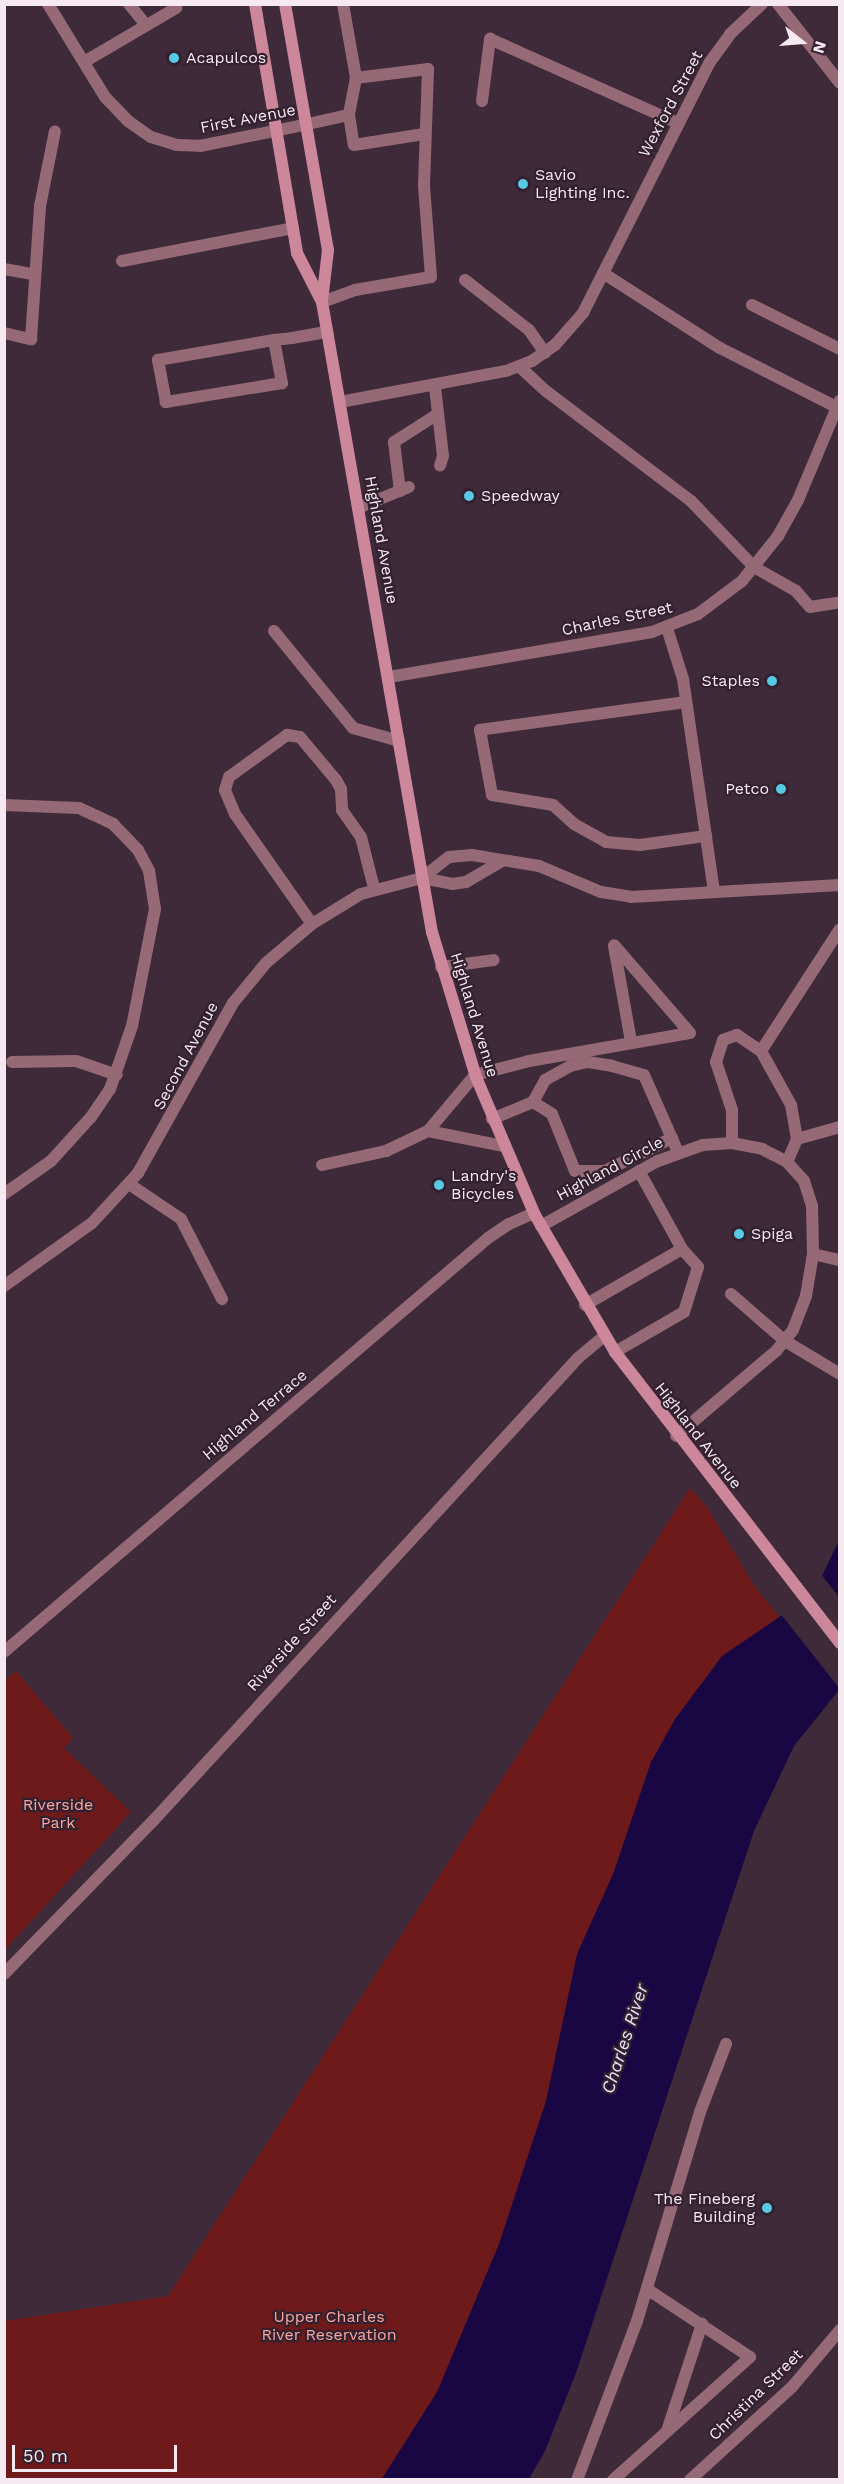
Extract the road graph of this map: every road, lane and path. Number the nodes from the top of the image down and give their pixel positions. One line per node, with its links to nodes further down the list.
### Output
1 (48, 4): 10 (street, First Avenue)
2 (129, 4): 9 (street)
3 (174, 4): 9 (street)
4 (255, 4): 18 (main road, Highland Avenue)
5 (285, 4): 16 (main road, Highland Avenue)
6 (343, 4): 11 (street)
7 (778, 4): 12 (street)
8 (756, 6): 15 (street, Wexford Street)
9 (146, 25): 10 (street)
10 (84, 62): 18 (street, First Avenue)
11 (356, 78): 14 (street); 19 (street)
12 (840, 83)
13 (482, 101): 15 (street)
14 (349, 115): 16 (street, First Avenue); 19 (street)
15 (678, 123): 23 (street, Wexford Street)
16 (308, 124): 18 (street, First Avenue); 26 (main road, Highland Avenue)
17 (55, 131): 24 (street)
18 (277, 133): 20 (main road, Highland Avenue)
19 (424, 134): 26 (street)
20 (292, 228): 21 (street); 26 (main road, Highland Avenue)
21 (122, 261)
22 (4, 269): 24 (street)
23 (603, 273): 32 (street, Wexford Street); 36 (street)
24 (33, 274): 29 (street)
25 (465, 280): 32 (street)
26 (322, 302): 28 (main road, Highland Avenue)
27 (752, 305): 31 (street)
28 (327, 332): 30 (street); 35 (main road, Highland Avenue)
29 (4, 333)
30 (274, 340): 30 (street)
31 (840, 349)
32 (545, 353): 33 (street, Wexford Street)
33 (520, 367): 34 (street, Wexford Street); 40 (street)
34 (435, 387): 35 (street, Wexford Street); 37 (street)
35 (340, 402): 39 (main road, Highland Avenue)
36 (838, 405): 40 (street, Charles Street)
37 (438, 414): 38 (street); 39 (street)
38 (440, 466)
39 (358, 508): 44 (main road, Highland Avenue)
40 (754, 567): 41 (street); 42 (street, Charles Street)
41 (838, 599)
42 (667, 628): 44 (street, Charles Street); 45 (street)
43 (274, 631): 46 (street)
44 (389, 677): 46 (main road, Highland Avenue)
45 (686, 702): 48 (street); 48 (street)
46 (399, 741): 50 (main road, Highland Avenue)
47 (4, 805): 61 (street)
48 (706, 836): 53 (street)
49 (502, 861): 50 (street); 50 (street); 53 (street)
50 (422, 878): 52 (street, Second Avenue); 57 (main road, Highland Avenue)
51 (840, 885): 53 (street)
52 (374, 888): 54 (street, Second Avenue); 54 (street)
53 (709, 891)
54 (312, 924): 75 (street, Second Avenue)
55 (840, 929): 59 (street)
56 (494, 960): 57 (street)
57 (441, 967): 62 (main road, Highland Avenue)
58 (631, 1041): 58 (street); 62 (street)
59 (761, 1051): 68 (street); 69 (street)
60 (12, 1062): 61 (street)
61 (117, 1075): 76 (street)
62 (475, 1075): 64 (main road, Highland Avenue); 66 (street)
63 (533, 1102): 64 (street); 67 (street); 67 (street)
64 (492, 1119): 70 (main road, Highland Avenue)
65 (840, 1127): 68 (street)
66 (428, 1131): 70 (street); 73 (street)
67 (672, 1138): 71 (street)
68 (797, 1139): 72 (street)
69 (732, 1143): 71 (street, Highland Circle); 72 (street, Highland Circle)
70 (503, 1146): 77 (main road, Highland Avenue)
71 (678, 1152): 74 (street, Highland Circle)
72 (787, 1161): 80 (street)
73 (322, 1165)
74 (639, 1171): 78 (street, Highland Circle); 79 (street)
75 (129, 1184): 82 (street, Second Avenue); 84 (street)
76 (4, 1194)
77 (534, 1214): 78 (main road, Highland Avenue); 92 (street, Highland Terrace)
78 (541, 1226): 85 (main road, Highland Avenue)
79 (681, 1250): 85 (street); 88 (street)
80 (813, 1254): 81 (street); 87 (street)
81 (840, 1260)
82 (4, 1286)
83 (731, 1294): 87 (street)
84 (222, 1299)
85 (585, 1305): 86 (main road, Highland Avenue)
86 (604, 1336): 88 (main road, Highland Avenue); 93 (street, Riverside Street)
87 (785, 1341): 89 (street); 90 (street)
88 (615, 1352): 90 (main road, Highland Avenue)
89 (840, 1374)
90 (676, 1436): 91 (main road, Highland Avenue)
91 (838, 1641)
92 (4, 1652)
93 (4, 1974)
94 (726, 2044): 95 (street)
95 (647, 2289): 96 (street); 99 (street)
96 (702, 2324): 98 (street); 98 (street)
97 (840, 2330): 101 (street, Christina Street)
98 (666, 2434): 100 (street)
99 (577, 2480)
100 (613, 2480)
101 (690, 2480)

